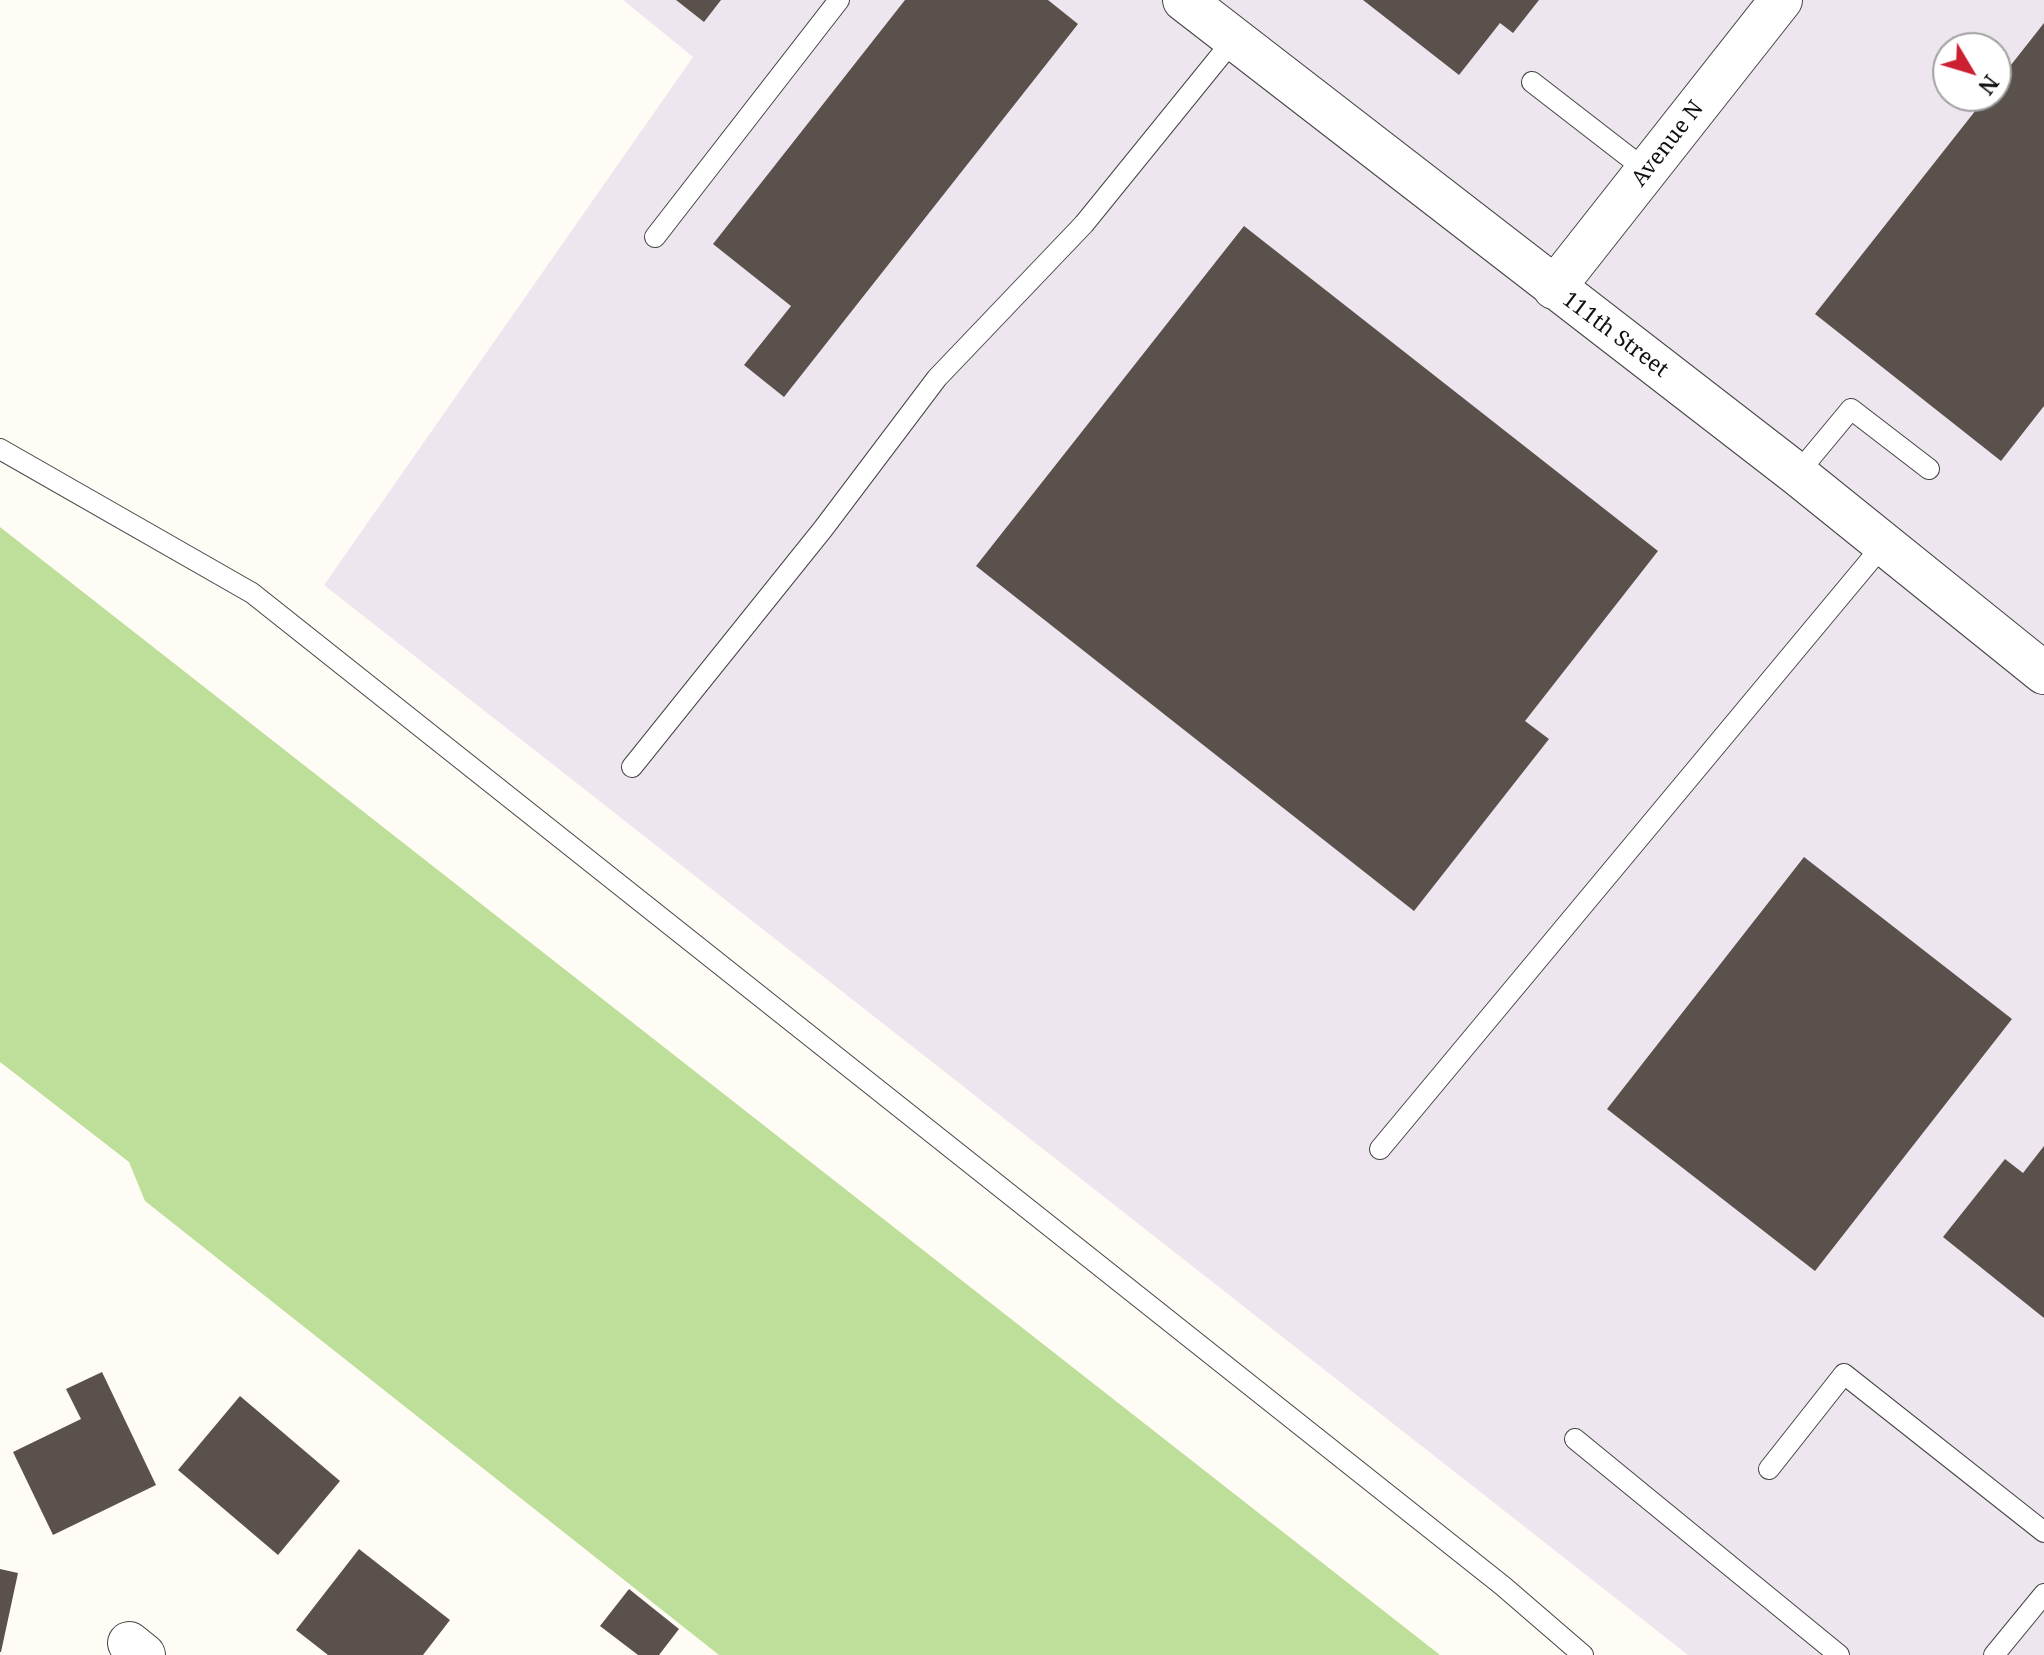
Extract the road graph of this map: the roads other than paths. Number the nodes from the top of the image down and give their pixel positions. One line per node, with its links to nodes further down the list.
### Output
1 (839, 0): 7 (lane)
2 (1184, 0): 4 (street, 111th Street)
3 (1781, 0): 6 (street, Avenue N)
4 (1234, 39): 8 (street, 111th Street); 14 (lane)
5 (1532, 82): 6 (lane)
6 (1647, 171): 8 (street, Avenue N)
7 (655, 237)
8 (1554, 288): 11 (street, 111th Street)
9 (0, 449): 20 (lane)
10 (1929, 469): 11 (lane)
11 (1797, 474): 12 (street, 111th Street)
12 (1883, 545): 13 (street, 111th Street); 15 (lane)
13 (2044, 673)
14 (632, 767)
15 (1380, 1149)
16 (1575, 1439): 21 (lane)
17 (1769, 1469): 18 (lane)
18 (2044, 1532)
19 (2044, 1594): 22 (lane)
20 (1583, 1655)
21 (1839, 1655)
22 (1994, 1655)

